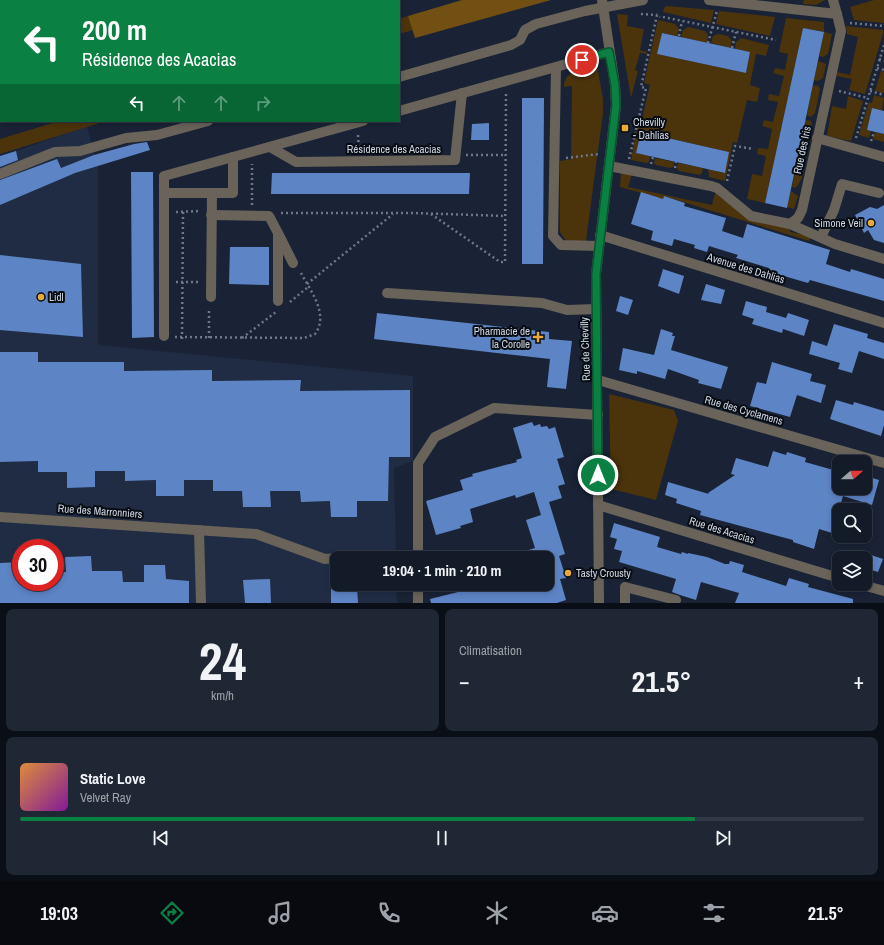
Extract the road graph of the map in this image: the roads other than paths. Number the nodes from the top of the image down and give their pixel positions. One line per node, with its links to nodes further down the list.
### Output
1 (643, 0): 4 (street)
2 (714, 0): 5 (street)
3 (833, 0): 5 (street, Rue des Iris)
4 (603, 4): 6 (street, Rue de Chevilly); 8 (street)
5 (838, 18): 13 (street, Rue des Iris)
6 (609, 52): 7 (street); 17 (street, Rue de Chevilly)
7 (556, 68): 9 (street); 26 (street, Avenue des Dahlias)
8 (400, 77)
9 (462, 94): 10 (street); 14 (street, Résidence des Acacias)
10 (400, 111)
11 (204, 122): 18 (street)
12 (359, 122): 14 (street, Résidence des Acacias)
13 (817, 138): 16 (street); 23 (street, Rue des Iris)
14 (270, 146): 15 (street, Résidence des Acacias)
15 (233, 157): 19 (street); 20 (street, Résidence des Acacias)
16 (884, 157)
17 (609, 166): 23 (street); 26 (street, Rue de Chevilly)
18 (0, 174)
19 (212, 192): 20 (street); 22 (street)
20 (164, 193): 34 (street, Résidence des Acacias)
21 (879, 193): 25 (street)
22 (212, 213): 24 (street); 30 (street)
23 (790, 224): 25 (street)
24 (278, 233): 28 (street); 31 (street)
25 (820, 237): 27 (street)
26 (600, 241): 32 (street, Rue de Chevilly); 33 (street, Avenue des Dahlias)
27 (884, 259)
28 (292, 263)
29 (387, 293): 32 (street)
30 (211, 297)
31 (278, 301)
32 (596, 309): 35 (street, Rue de Chevilly)
33 (884, 323)
34 (164, 336)
35 (598, 380): 36 (street, Rue de Chevilly); 37 (street, Rue des Cyclamens)
36 (598, 415): 38 (street, Rue de Chevilly); 41 (street)
37 (884, 463)
38 (598, 505): 43 (street, Rue des Acacias); 50 (street, Rue de Chevilly)
39 (0, 517): 40 (street, Rue des Marronniers)
40 (199, 530): 42 (street, Rue des Marronniers); 48 (street)
41 (418, 551)
42 (330, 559)
43 (832, 576)
44 (872, 588): 46 (street)
45 (418, 591): 49 (street)
46 (884, 591)
47 (676, 600): 51 (street)
48 (201, 603)
49 (418, 603)
50 (599, 603)
51 (625, 603)

